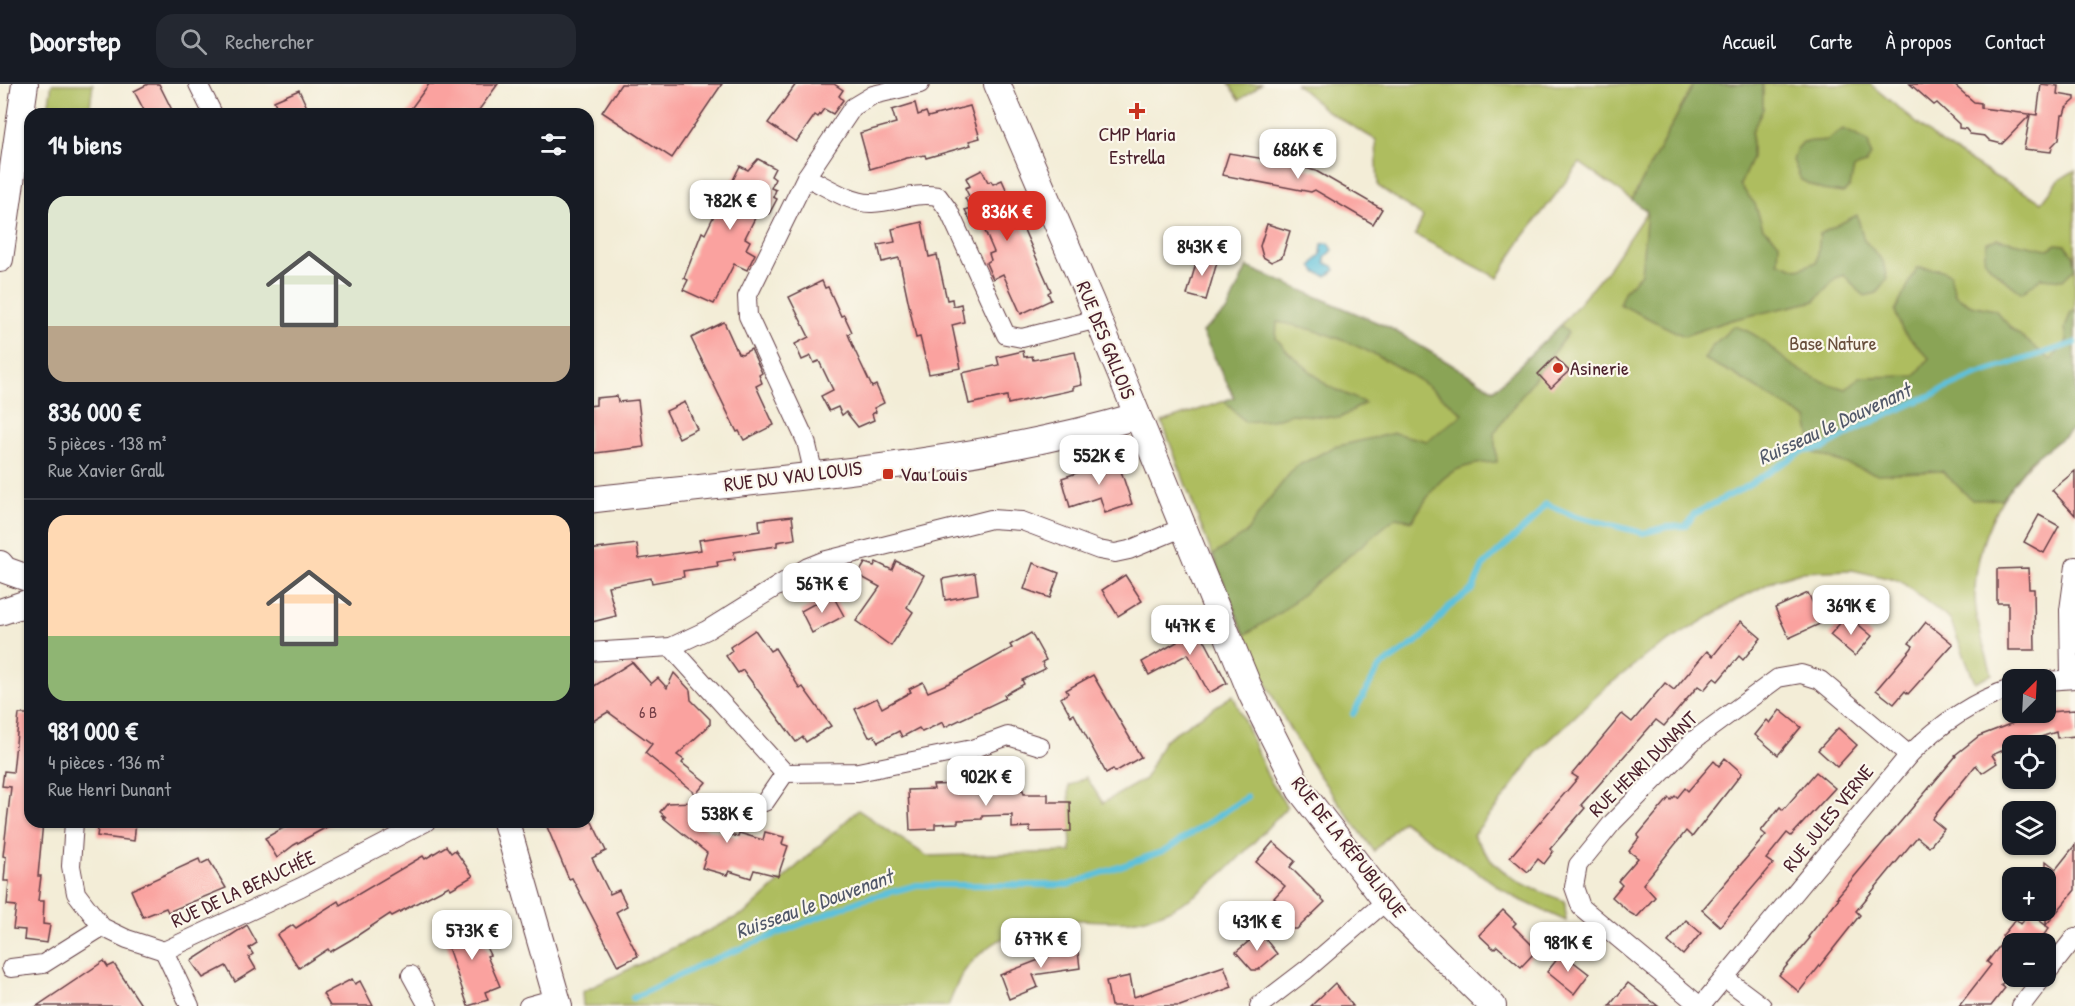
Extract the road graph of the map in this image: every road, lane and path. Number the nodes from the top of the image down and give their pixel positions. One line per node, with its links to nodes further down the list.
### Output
1 (25, 84): 8 (main road)
2 (198, 84): 6 (street)
3 (920, 84): 5 (street)
4 (997, 84): 9 (main road, RUE DES GALLOIS)
5 (897, 86): 7 (street)
6 (210, 108)
7 (806, 177): 9 (street); 11 (street)
8 (0, 259)
9 (1098, 319): 10 (main road, RUE DES GALLOIS)
10 (1137, 416): 11 (main road, RUE DU VAU LOUIS); 13 (main road, RUE DES GALLOIS)
11 (814, 475): 12 (main road, RUE DU VAU LOUIS)
12 (594, 499)
13 (1182, 528): 21 (street); 28 (main road, RUE DES GALLOIS)
14 (0, 564): 16 (main road)
15 (2075, 566): 23 (street)
16 (24, 577)
17 (0, 585): 18 (main road)
18 (24, 587)
19 (24, 604): 20 (main road)
20 (0, 612)
21 (671, 647): 22 (street); 29 (street)
22 (594, 652)
23 (2072, 678): 24 (street)
24 (2056, 680)
25 (2002, 692): 27 (street, RUE JULES VERNE)
26 (1040, 746): 29 (street)
27 (1909, 755): 41 (street, RUE JULES VERNE); 49 (street, RUE HENRI DUNANT)
28 (1284, 762): 34 (main road, RUE DE LA RÉPUBLIQUE)
29 (785, 773): 30 (street)
30 (765, 802)
31 (74, 828): 35 (street)
32 (415, 828): 37 (street, RUE DE LA BEAUCHÉE)
33 (508, 828): 43 (main road)
34 (1386, 901): 47 (street); 48 (main road, RUE DE LA RÉPUBLIQUE)
35 (102, 927): 37 (street); 39 (street)
36 (2075, 937): 38 (street)
37 (164, 951): 44 (street, RUE DE LA BEAUCHÉE)
38 (2056, 961)
39 (11, 968)
40 (411, 975): 45 (street)
41 (1726, 978): 49 (street, RUE JULES VERNE); 50 (street)
42 (2036, 987): 51 (street)
43 (558, 1002): 46 (street)
44 (190, 1006)
45 (428, 1006)
46 (528, 1006)
47 (1259, 1006)
48 (1493, 1006)
49 (1700, 1006)
50 (1762, 1006)
51 (2021, 1006)

